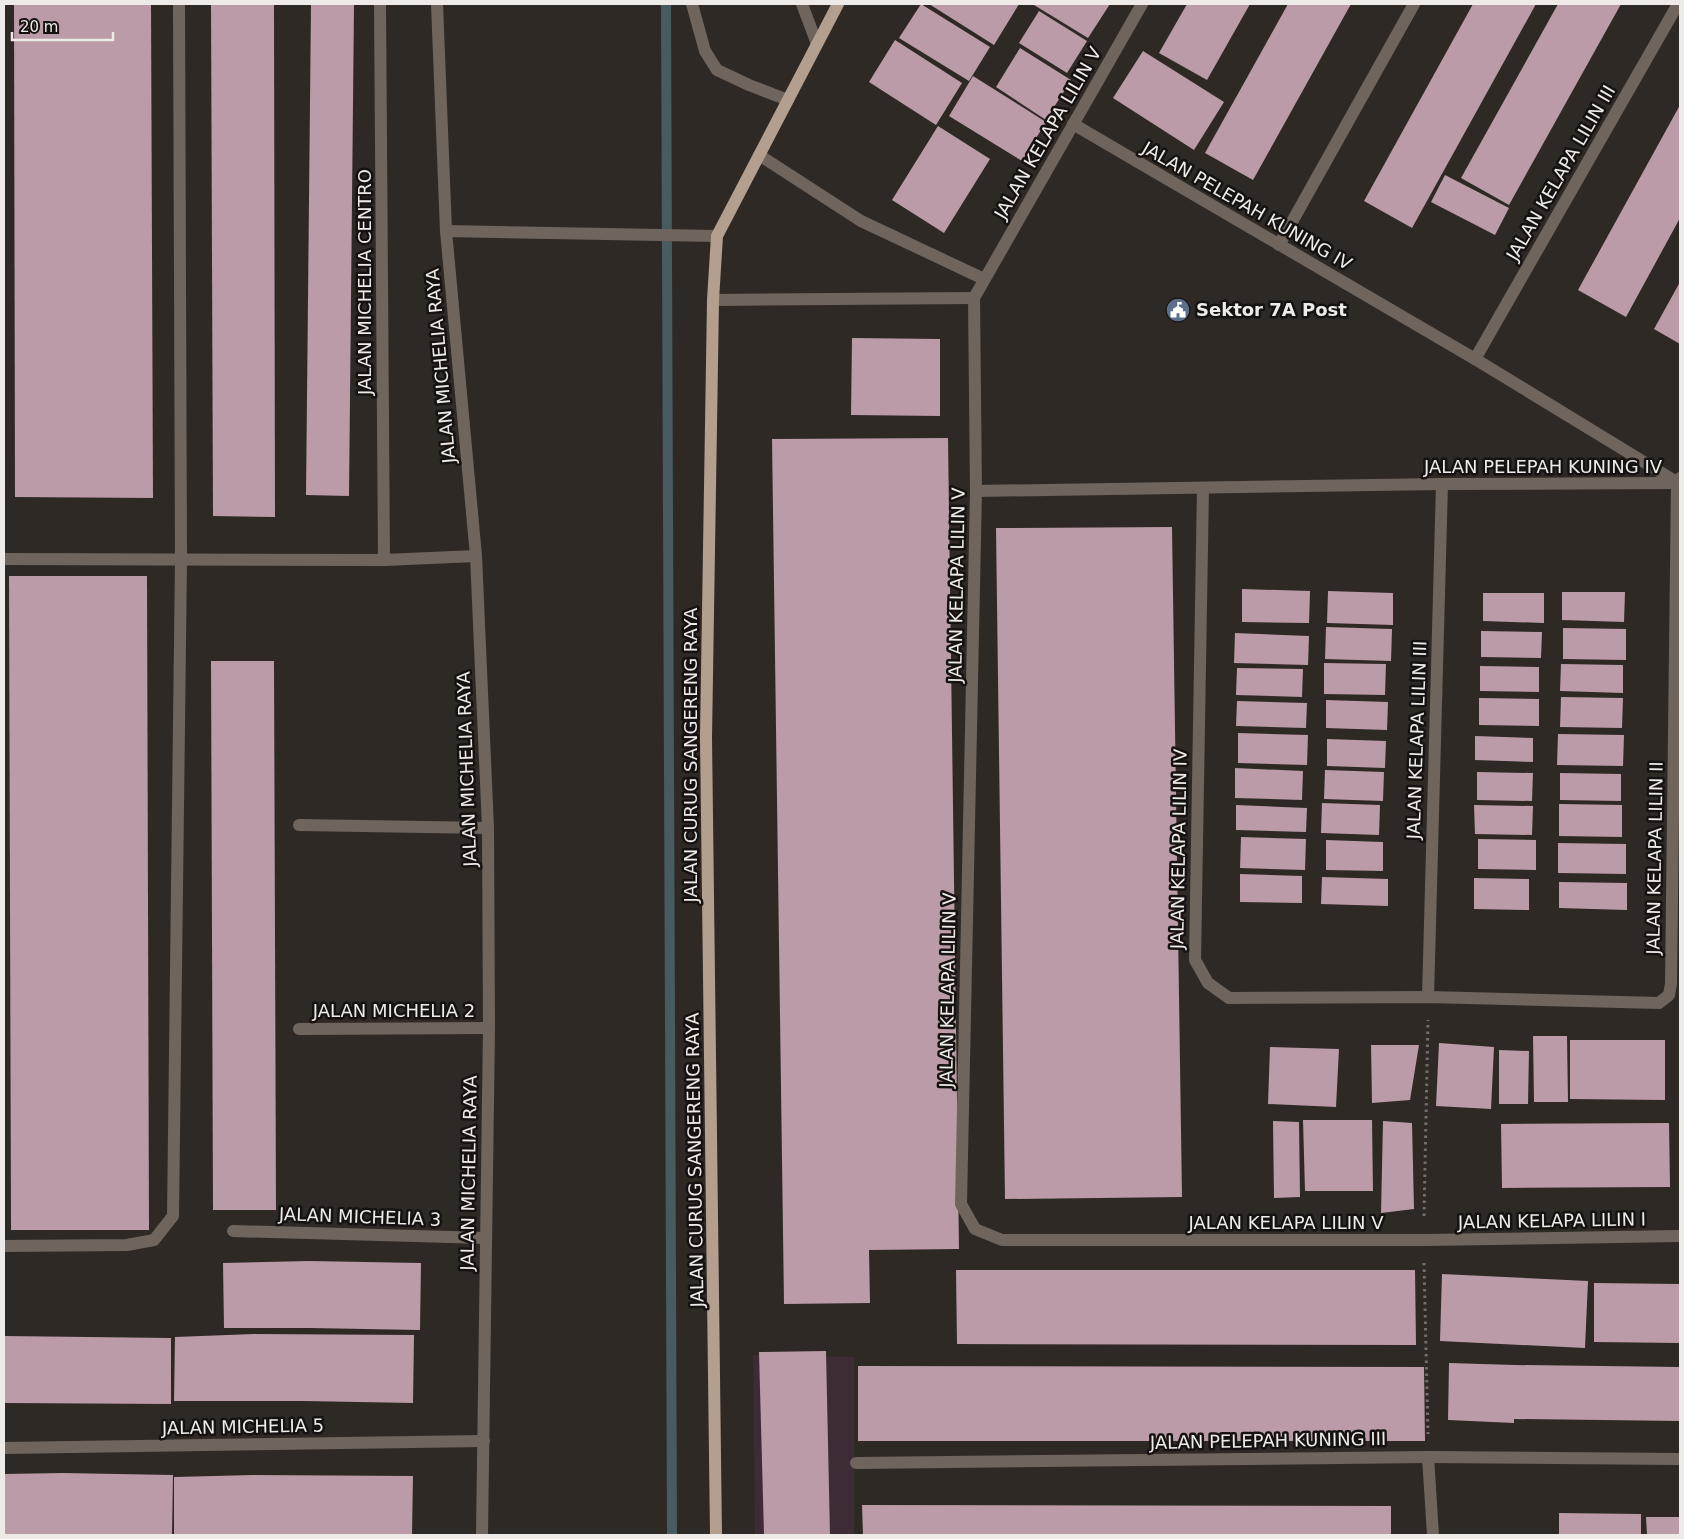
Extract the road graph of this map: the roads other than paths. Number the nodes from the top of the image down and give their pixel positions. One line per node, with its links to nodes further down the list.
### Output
1 (179, 4): 27 (street)
2 (380, 4): 28 (street, JALAN MICHELIA CENTRO)
3 (437, 4): 14 (street, JALAN MICHELIA RAYA)
4 (692, 4): 11 (street)
5 (802, 4): 10 (street)
6 (838, 4): 10 (main road, JALAN CURUG SANGERENG RAYA)
7 (1142, 4): 12 (street, JALAN KELAPA LILIN V)
8 (1414, 4): 16 (street)
9 (1678, 4): 20 (street, JALAN KELAPA LILIN III)
10 (817, 44): 11 (main road, JALAN CURUG SANGERENG RAYA)
11 (788, 100): 13 (main road, JALAN CURUG SANGERENG RAYA)
12 (1073, 124): 16 (street, JALAN PELEPAH KUNING IV); 17 (street, JALAN KELAPA LILIN V)
13 (758, 155): 15 (main road, JALAN CURUG SANGERENG RAYA); 17 (street)
14 (446, 231): 15 (street); 25 (street, JALAN MICHELIA RAYA)
15 (717, 236): 19 (main road, JALAN CURUG SANGERENG RAYA)
16 (1279, 245): 20 (street, JALAN PELEPAH KUNING IV)
17 (984, 279): 18 (street, JALAN KELAPA LILIN V)
18 (974, 298): 19 (street); 24 (street, JALAN KELAPA LILIN V)
19 (713, 300): 45 (main road, JALAN CURUG SANGERENG RAYA)
20 (1475, 359): 21 (street, JALAN PELEPAH KUNING IV)
21 (1679, 482): 22 (street, JALAN PELEPAH KUNING IV); 31 (street, JALAN KELAPA LILIN II)
22 (1442, 484): 23 (street, JALAN PELEPAH KUNING IV); 31 (street, JALAN KELAPA LILIN III)
23 (1202, 488): 24 (street, JALAN PELEPAH KUNING IV); 31 (street, JALAN KELAPA LILIN IV)
24 (976, 491): 37 (street, JALAN KELAPA LILIN V)
25 (476, 556): 28 (street); 30 (street, JALAN MICHELIA RAYA)
26 (4, 559): 27 (street)
27 (181, 560): 28 (street); 38 (street)
28 (384, 560)
29 (299, 825): 30 (street)
30 (488, 828): 32 (street, JALAN MICHELIA RAYA)
31 (1428, 997)
32 (489, 1028): 33 (street, JALAN MICHELIA 2); 36 (street, JALAN MICHELIA RAYA)
33 (300, 1029)
34 (233, 1231): 36 (street, JALAN MICHELIA 3)
35 (1680, 1236): 37 (street, JALAN KELAPA LILIN I)
36 (486, 1238): 39 (street, JALAN MICHELIA RAYA)
37 (1424, 1240)
38 (4, 1246)
39 (484, 1441): 40 (street, JALAN MICHELIA 5); 44 (street, JALAN MICHELIA RAYA)
40 (4, 1448)
41 (1428, 1457): 42 (street, JALAN PELEPAH KUNING III); 43 (street, JALAN PELEPAH KUNING III); 46 (street)
42 (1680, 1459)
43 (856, 1463)
44 (482, 1535)
45 (716, 1535)
46 (1432, 1535)

